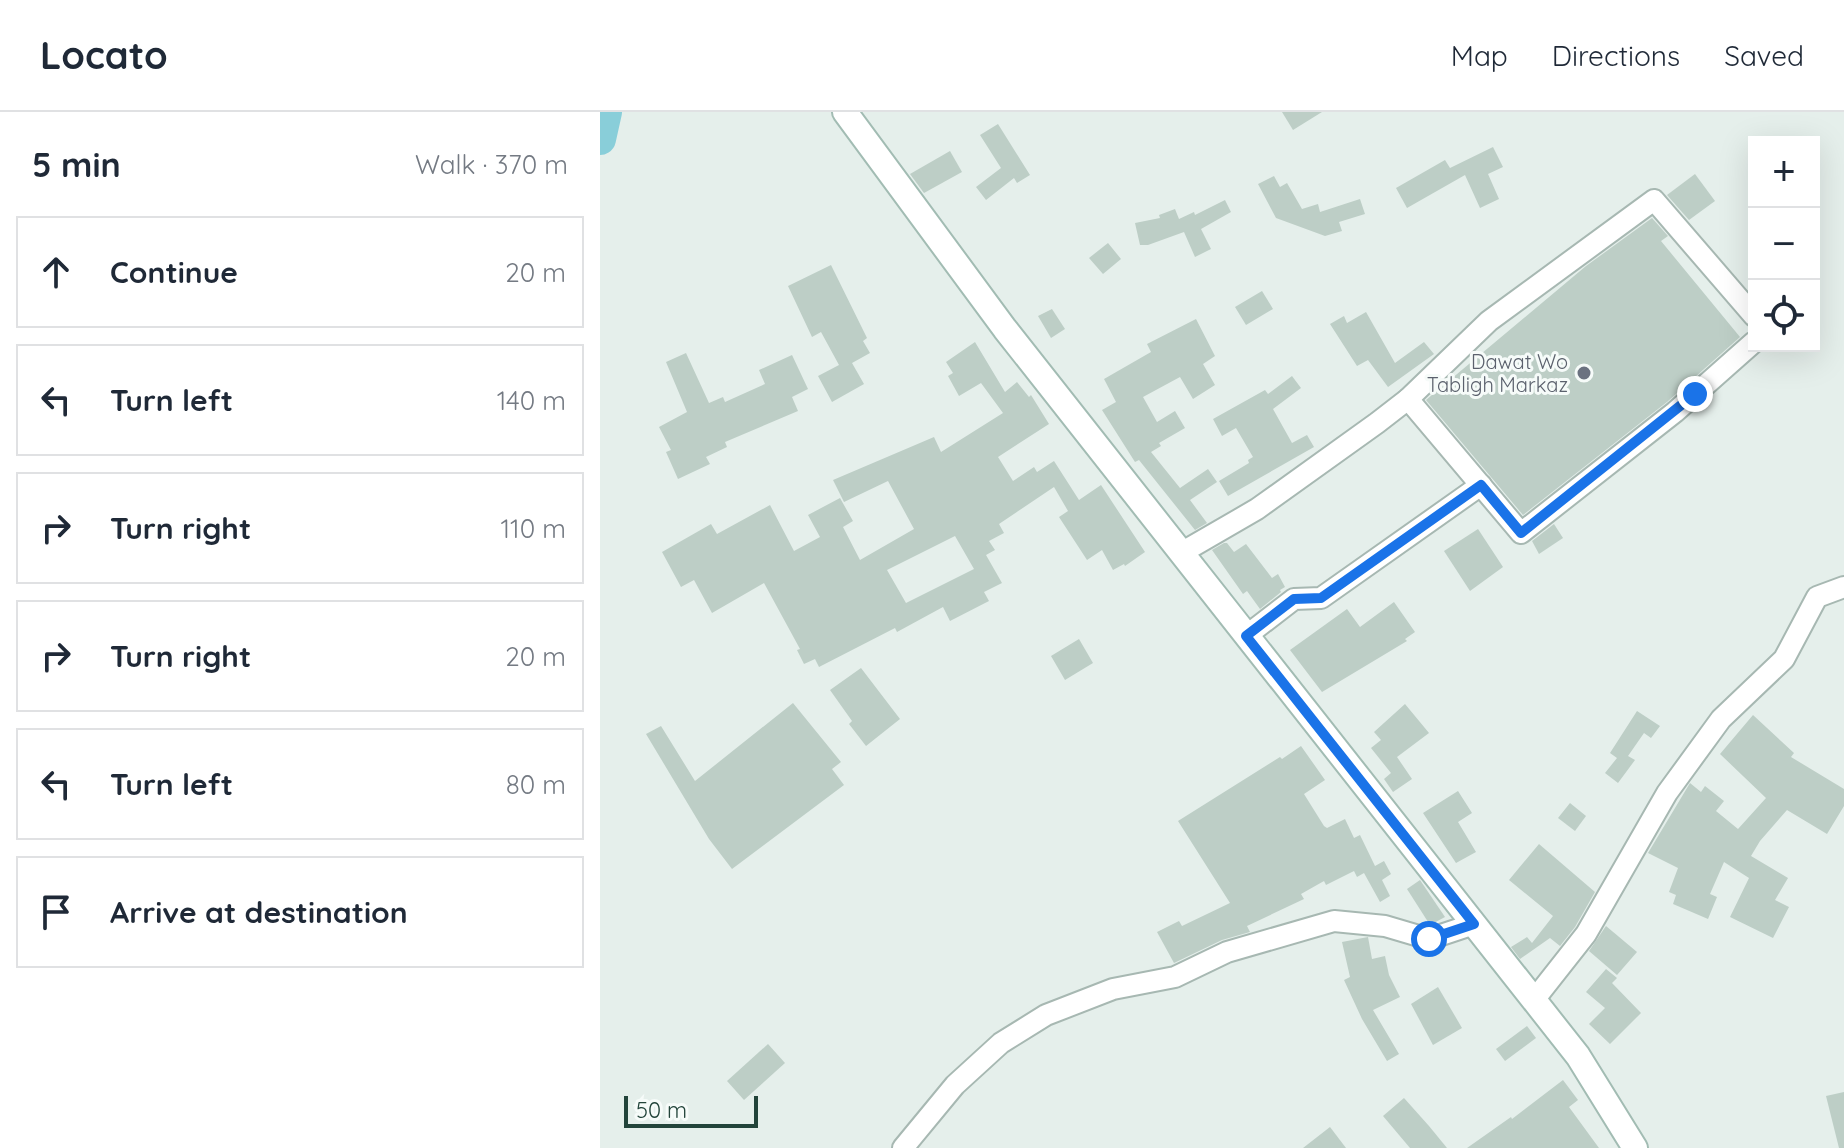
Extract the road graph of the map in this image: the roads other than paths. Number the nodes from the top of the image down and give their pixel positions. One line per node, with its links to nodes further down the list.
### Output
1 (845, 112): 6 (main road)
2 (1748, 309): 4 (street)
3 (1748, 347): 5 (street)
4 (1408, 399): 5 (street); 6 (street)
5 (1481, 485): 8 (street)
6 (1181, 553): 8 (main road)
7 (1844, 587): 10 (street)
8 (1246, 636): 9 (main road)
9 (1474, 924): 10 (main road); 11 (street)
10 (1534, 1000): 12 (main road)
11 (903, 1148)
12 (1635, 1148)

